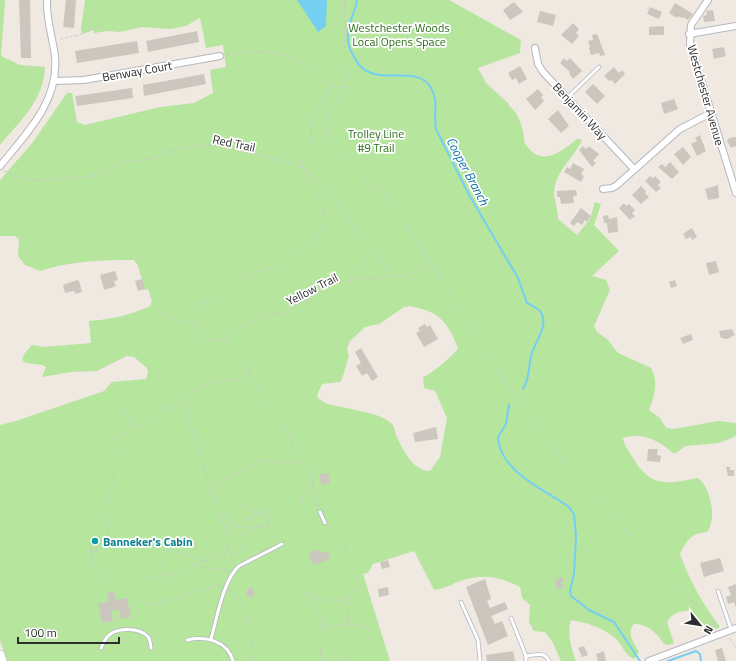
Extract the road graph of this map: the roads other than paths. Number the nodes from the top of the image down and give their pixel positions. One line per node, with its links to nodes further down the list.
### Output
1 (47, 0): 8 (street)
2 (708, 0): 4 (street, Westchester Avenue)
3 (736, 26): 4 (street)
4 (689, 34): 10 (street, Westchester Avenue)
5 (535, 48): 9 (street, Benjamin Way)
6 (220, 56): 8 (street, Benway Court)
7 (599, 67): 9 (lane)
8 (54, 81): 11 (street)
9 (567, 98): 12 (street, Benjamin Way)
10 (711, 112): 12 (street); 14 (street, Westchester Avenue)
11 (0, 166)
12 (634, 168): 13 (street)
13 (603, 189)
14 (736, 193)
15 (320, 512): 16 (lane)
16 (324, 524)
17 (282, 544): 22 (lane)
18 (718, 591): 21 (lane)
19 (461, 602): 31 (lane)
20 (511, 618): 27 (lane)
21 (734, 629): 28 (street)
22 (211, 639): 23 (lane); 30 (lane)
23 (187, 640)
24 (101, 648): 25 (lane)
25 (151, 648)
26 (0, 655): 29 (street)
27 (526, 656): 32 (lane); 33 (lane)
28 (660, 659): 34 (street)
29 (2, 661)
30 (233, 661)
31 (480, 661)
32 (526, 661)
33 (549, 661)
34 (649, 661)

